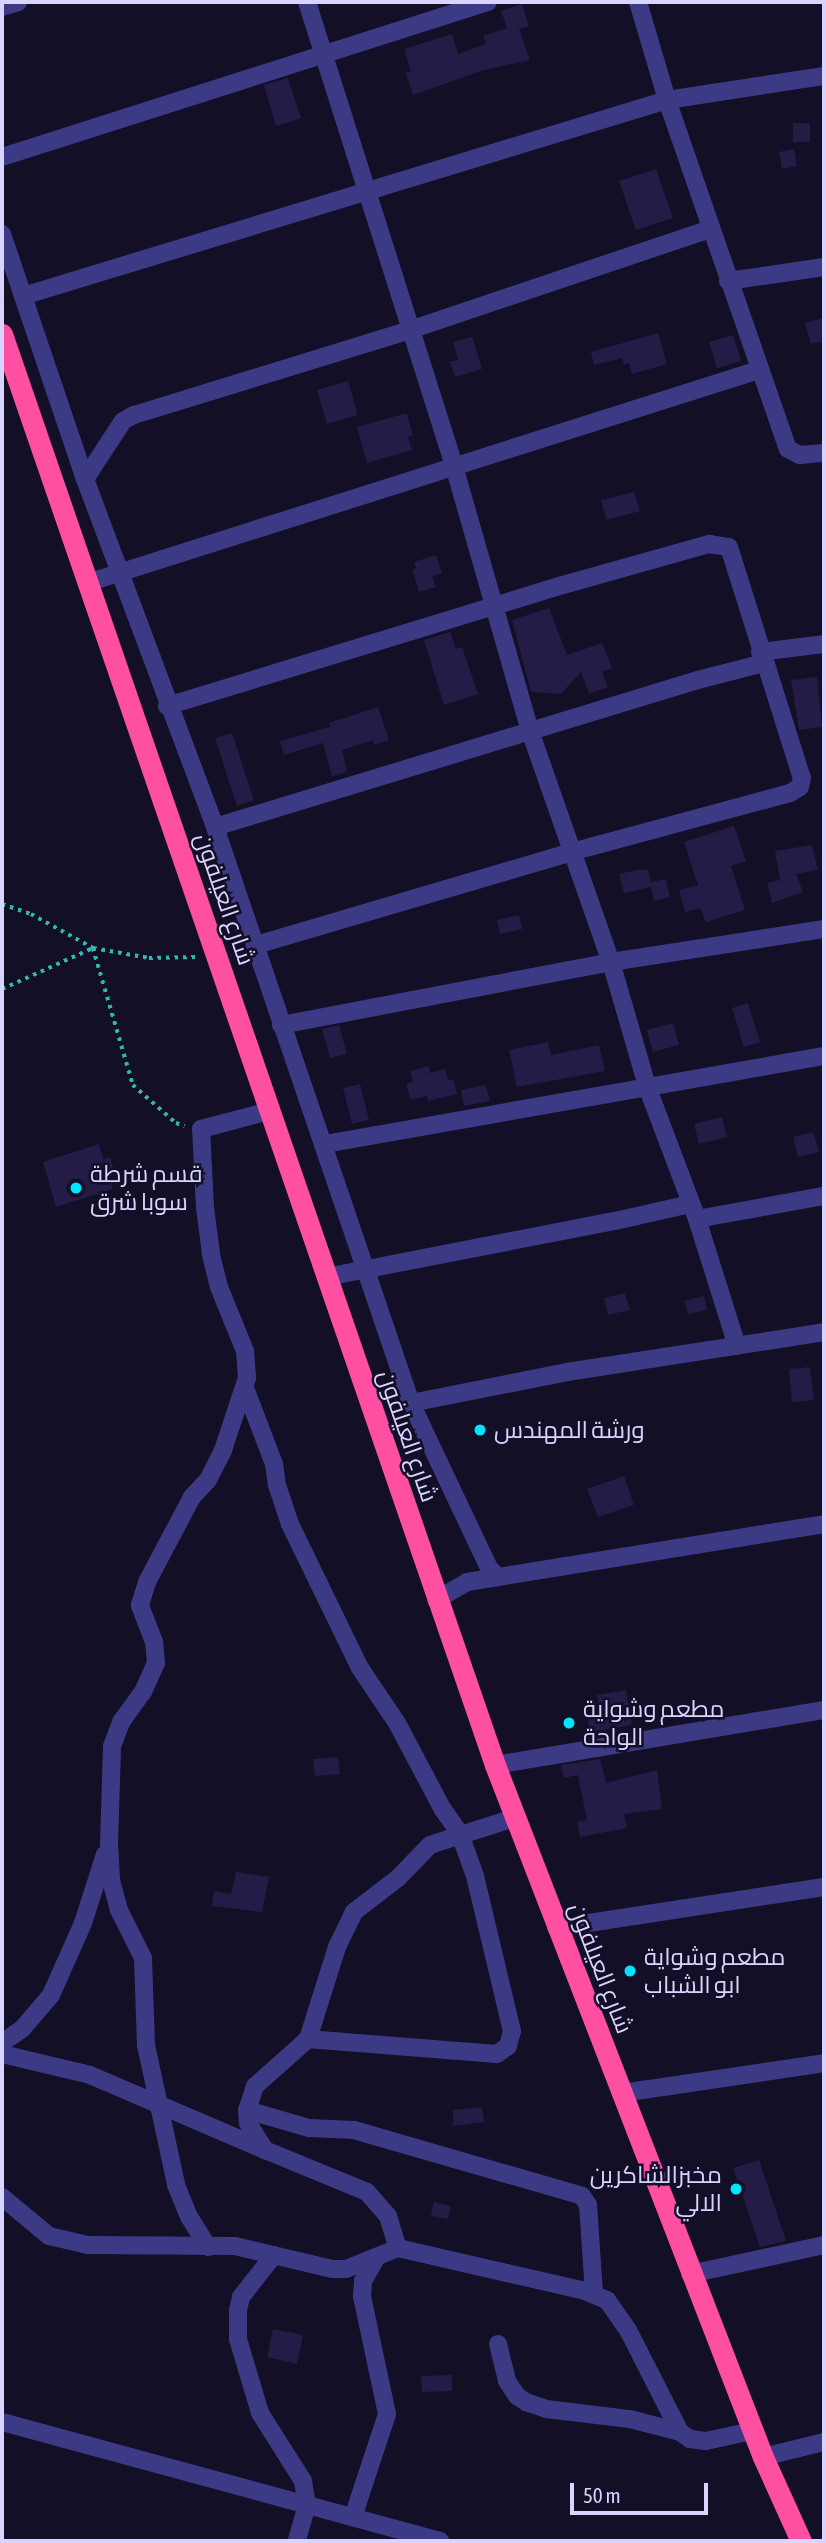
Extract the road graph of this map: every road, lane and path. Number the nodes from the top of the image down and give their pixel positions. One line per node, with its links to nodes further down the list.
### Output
1 (18, 2): 5 (street)
2 (307, 2): 6 (street)
3 (488, 2): 6 (street)
4 (638, 2): 8 (street)
5 (2, 7)
6 (326, 53): 9 (street); 10 (street)
7 (824, 76): 8 (street)
8 (667, 100): 10 (street); 11 (street)
9 (2, 157)
10 (367, 189): 15 (street); 16 (street)
11 (710, 229): 14 (street); 16 (street)
12 (2, 234): 15 (street)
13 (824, 267): 14 (street)
14 (728, 281): 18 (street)
15 (23, 296): 21 (street)
16 (412, 329): 20 (street); 21 (street)
17 (2, 334): 23 (highway, شارع العيلفون)
18 (760, 370): 19 (street); 20 (street)
19 (824, 453)
20 (454, 466): 22 (street); 24 (street)
21 (85, 479): 22 (street)
22 (120, 574): 23 (street); 27 (street)
23 (87, 583): 35 (highway, شارع العيلفون)
24 (495, 606): 26 (street); 27 (street); 28 (street)
25 (824, 644): 26 (street)
26 (762, 658): 28 (street); 30 (street)
27 (167, 706): 29 (street)
28 (530, 731): 29 (street); 30 (street)
29 (215, 827): 33 (street)
30 (572, 852): 33 (street); 36 (street)
31 (2, 904): 34 (path)
32 (824, 929): 36 (street)
33 (255, 945): 38 (street)
34 (93, 948): 35 (path); 37 (path); 42 (path)
35 (218, 957): 41 (highway, شارع العيلفون)
36 (611, 962): 38 (street); 40 (street)
37 (2, 989)
38 (281, 1025): 43 (street)
39 (824, 1056): 40 (street)
40 (648, 1089): 43 (street); 45 (street)
41 (269, 1111): 42 (street); 47 (highway, شارع العيلفون)
42 (201, 1129): 50 (street)
43 (325, 1144): 46 (street)
44 (824, 1196): 45 (street)
45 (694, 1212): 46 (street); 49 (street)
46 (368, 1270): 47 (street); 51 (street)
47 (326, 1277): 54 (highway, شارع العيلفون)
48 (824, 1332): 49 (street)
49 (737, 1346): 51 (street)
50 (245, 1388): 58 (street); 59 (street)
51 (411, 1403): 53 (street)
52 (824, 1524): 53 (street)
53 (497, 1576): 54 (street)
54 (436, 1600): 56 (highway, شارع العيلفون)
55 (824, 1710): 56 (street)
56 (495, 1765): 57 (highway, شارع العيلفون)
57 (514, 1818): 58 (street); 61 (highway, شارع العيلفون)
58 (460, 1834): 62 (street); 62 (street)
59 (108, 1844): 63 (street); 67 (street)
60 (824, 1887): 61 (street)
61 (556, 1928): 66 (highway, شارع العيلفون)
62 (308, 2039): 68 (street)
63 (2, 2042)
64 (2, 2053): 67 (street)
65 (824, 2063): 66 (street)
66 (622, 2093): 76 (highway, شارع العيلفون)
67 (160, 2105): 69 (street); 72 (street)
68 (247, 2110): 69 (street); 77 (street)
69 (265, 2150): 73 (street)
70 (2, 2197): 72 (street)
71 (824, 2245): 76 (street)
72 (208, 2247): 74 (street)
73 (398, 2248): 75 (street); 77 (street)
74 (274, 2255): 75 (street); 84 (street)
75 (377, 2257): 85 (street)
76 (690, 2274): 80 (highway, شارع العيلفون)
77 (594, 2293): 81 (street)
78 (498, 2344): 81 (street)
79 (2, 2422): 84 (street)
80 (752, 2431): 81 (street); 83 (highway, شارع العيلفون)
81 (680, 2432)
82 (824, 2442): 83 (street)
83 (762, 2457): 88 (highway, شارع العيلفون)
84 (307, 2505): 85 (street); 86 (street)
85 (354, 2517): 87 (street)
86 (297, 2541)
87 (440, 2541)
88 (801, 2541)

